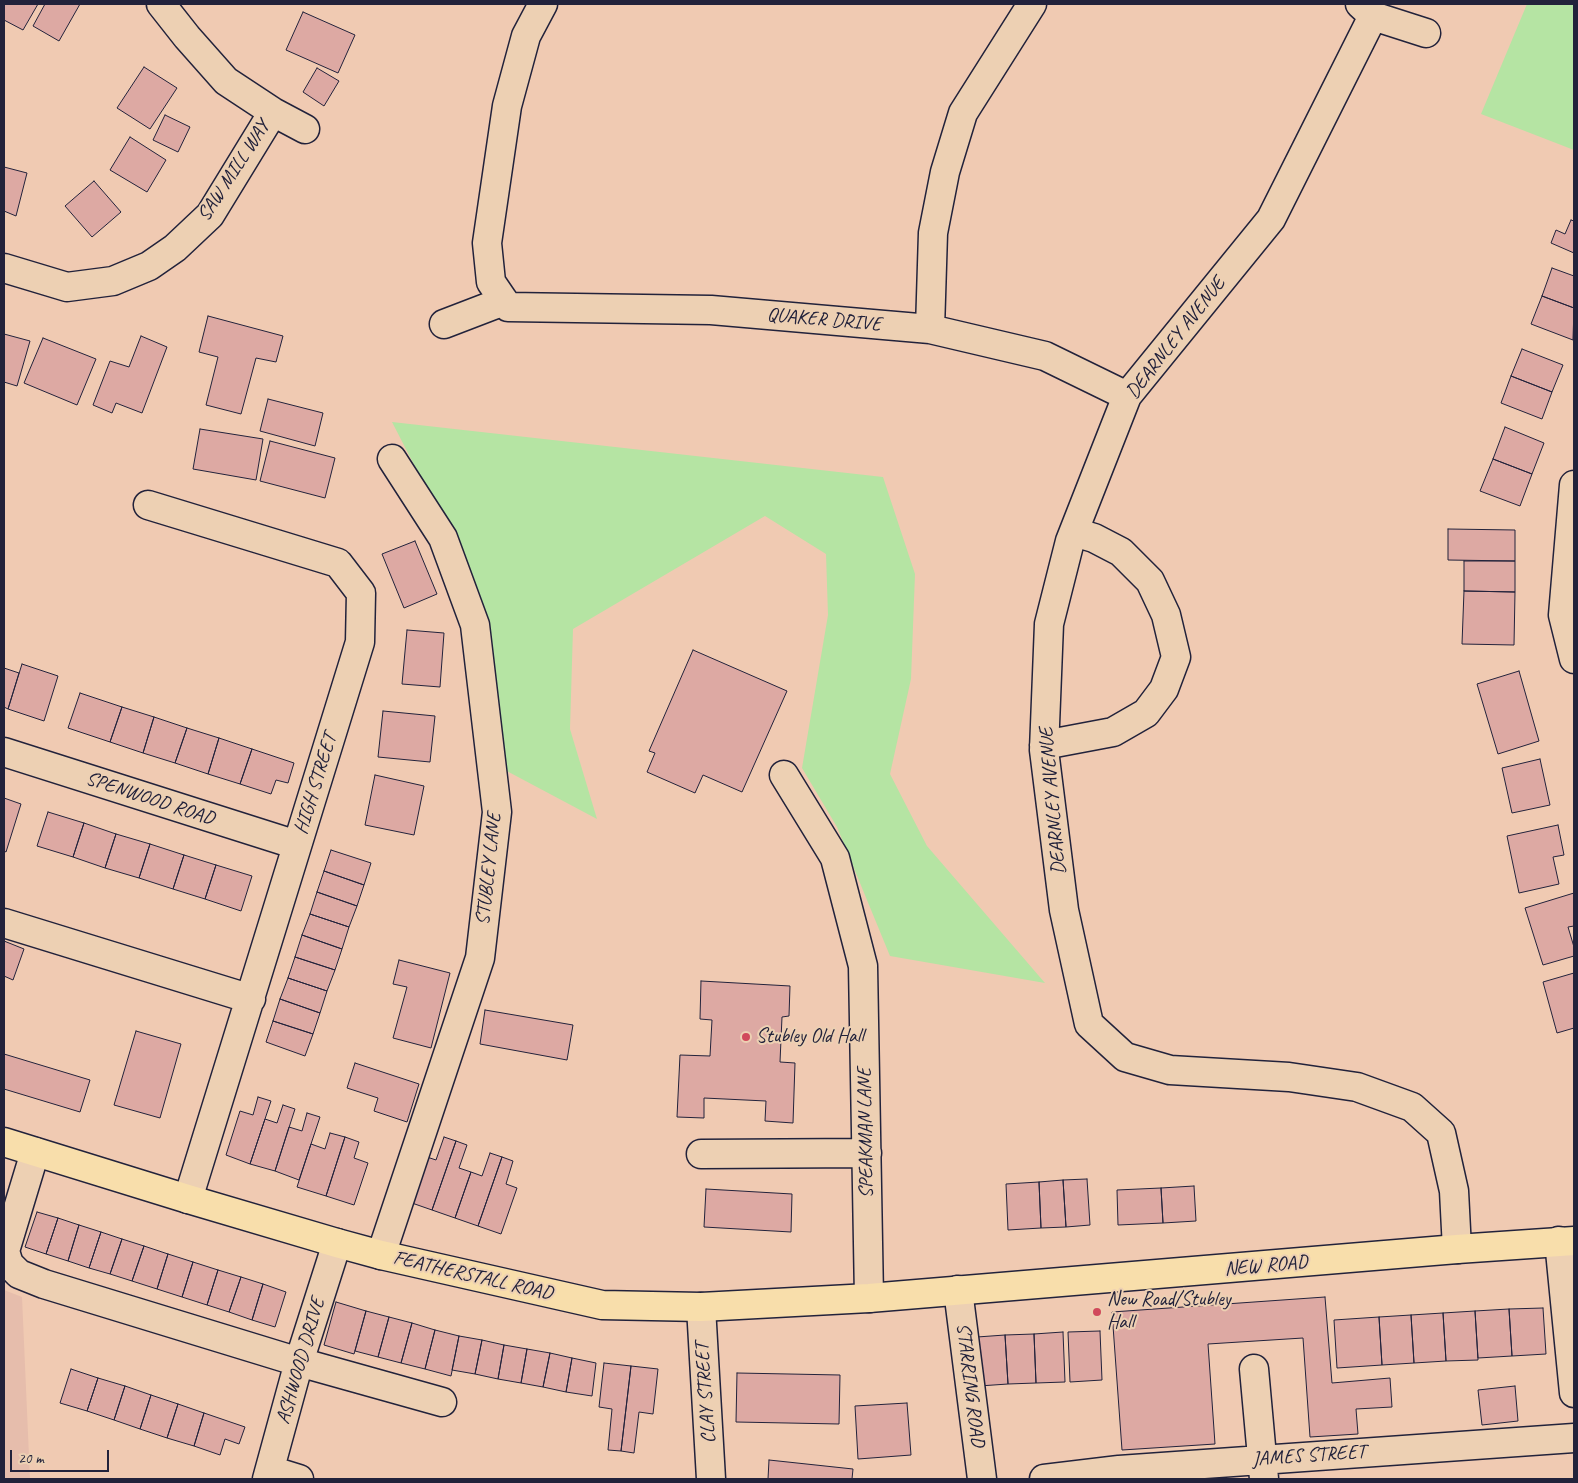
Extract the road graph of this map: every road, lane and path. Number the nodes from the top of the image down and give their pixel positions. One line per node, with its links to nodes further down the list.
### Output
1 (161, 4): 6 (street)
2 (543, 4): 9 (street)
3 (1032, 4): 11 (street)
4 (1366, 10): 5 (street); 12 (street, DEARNLEY AVENUE)
5 (1426, 33)
6 (273, 112): 7 (street); 8 (street, SAW MILL WAY)
7 (306, 129)
8 (4, 268)
9 (506, 304): 10 (street); 11 (street, QUAKER DRIVE)
10 (444, 324)
11 (930, 329): 12 (street, QUAKER DRIVE)
12 (1127, 396): 16 (street, DEARNLEY AVENUE)
13 (392, 459): 32 (street, STUBLEY LANE)
14 (1574, 485): 17 (street)
15 (148, 505): 21 (street, HIGH STREET)
16 (1074, 532): 18 (street, DEARNLEY AVENUE); 18 (street)
17 (1574, 658)
18 (1044, 744): 31 (street, DEARNLEY AVENUE)
19 (4, 752): 21 (street, SPENWOOD ROAD)
20 (784, 775): 26 (street, SPEAKMAN LANE)
21 (297, 845): 23 (street, HIGH STREET)
22 (4, 923): 23 (street)
23 (251, 1000): 28 (street, HIGH STREET)
24 (4, 1142): 25 (highway, FEATHERSTALL ROAD)
25 (35, 1152): 28 (highway, FEATHERSTALL ROAD); 33 (street)
26 (867, 1153): 27 (street); 35 (street, SPEAKMAN LANE)
27 (701, 1154)
28 (188, 1199): 30 (highway, FEATHERSTALL ROAD)
29 (1567, 1241): 31 (highway, NEW ROAD); 39 (street)
30 (337, 1243): 32 (highway, FEATHERSTALL ROAD); 37 (street, ASHWOOD DRIVE)
31 (1457, 1249): 34 (highway, NEW ROAD)
32 (381, 1255): 36 (highway, FEATHERSTALL ROAD)
33 (6, 1264): 37 (street)
34 (958, 1290): 35 (highway, FEATHERSTALL ROAD); 46 (street, STARRING ROAD)
35 (869, 1298): 36 (highway, FEATHERSTALL ROAD)
36 (701, 1307): 45 (street, CLAY STREET)
37 (300, 1362): 40 (street); 43 (street, ASHWOOD DRIVE)
38 (1254, 1369): 42 (street)
39 (1574, 1393)
40 (442, 1402)
41 (1574, 1438): 42 (street, JAMES STREET)
42 (1263, 1470): 47 (street, JAMES STREET)
43 (268, 1475): 44 (street)
44 (299, 1479)
45 (711, 1479)
46 (982, 1479)
47 (1044, 1479)

